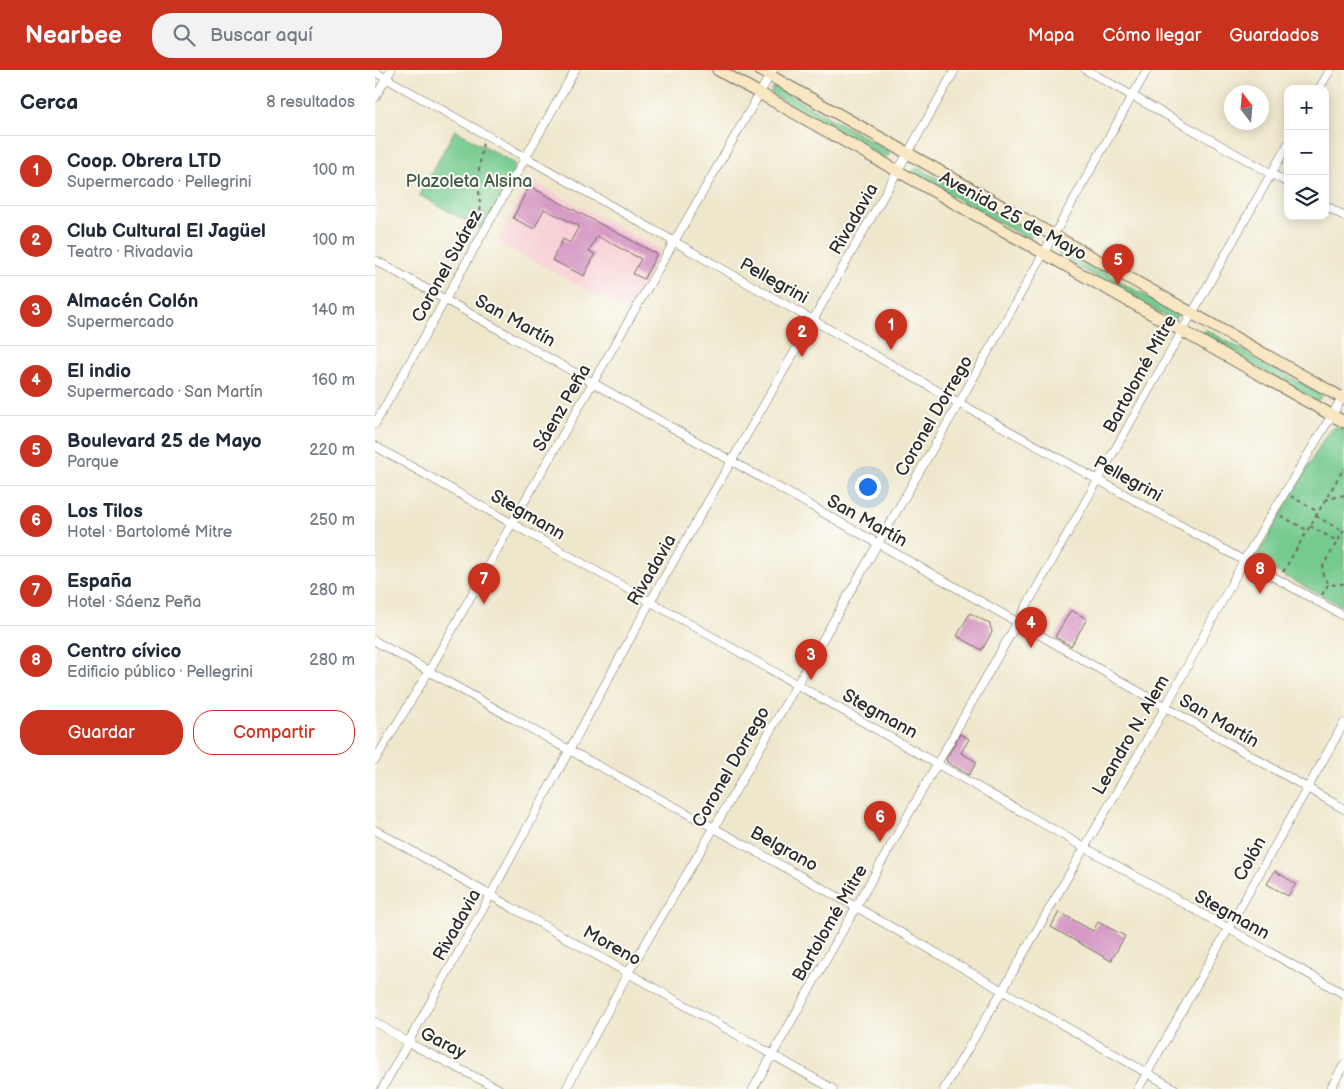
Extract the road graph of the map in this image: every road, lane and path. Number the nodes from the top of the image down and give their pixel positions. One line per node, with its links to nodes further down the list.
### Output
1 (391, 70): 10 (street)
2 (575, 70): 18 (street, Coronel Suárez)
3 (718, 70): 12 (main road, Avenida 25 de Mayo)
4 (955, 70): 17 (street, Rivadavia)
5 (1086, 70): 13 (street)
6 (1147, 70): 13 (street, Coronel Dorrego)
7 (1330, 70): 11 (street)
8 (375, 72): 10 (street, Pellegrini)
9 (767, 72): 12 (street, Sáenz Peña); 17 (main road, Avenida 25 de Mayo)
10 (386, 79): 14 (street); 15 (street, Pellegrini)
11 (1321, 85)
12 (759, 93): 19 (main road, Avenida 25 de Mayo); 26 (street, Sáenz Peña)
13 (1132, 96): 20 (street); 25 (street, Coronel Dorrego)
14 (375, 98)
15 (484, 134): 18 (street, Pellegrini); 24 (path)
16 (1284, 151): 20 (street, Bartolomé Mitre)
17 (908, 154): 19 (street, Rivadavia); 25 (main road, Avenida 25 de Mayo)
18 (525, 158): 24 (street, Coronel Suárez); 26 (street, Pellegrini)
19 (898, 171): 27 (main road, Avenida 25 de Mayo); 31 (street, Rivadavia)
20 (1271, 174): 21 (street); 30 (street, Bartolomé Mitre)
21 (1284, 181)
22 (1329, 207): 23 (street)
23 (1344, 216)
24 (483, 233): 29 (street, Coronel Suárez)
25 (1054, 236): 27 (street, Coronel Dorrego); 30 (main road, Avenida 25 de Mayo)
26 (675, 242): 31 (street, Pellegrini); 33 (street, Sáenz Peña)
27 (1044, 254): 32 (main road, Avenida 25 de Mayo); 35 (street, Coronel Dorrego)
28 (375, 260): 29 (street, San Martín)
29 (445, 300): 33 (street, San Martín); 38 (street, Coronel Suárez)
30 (1192, 314): 32 (street, Bartolomé Mitre); 34 (main road, Avenida 25 de Mayo)
31 (813, 320): 35 (street, Pellegrini); 40 (street, Rivadavia)
32 (1182, 331): 36 (main road, Avenida 25 de Mayo); 42 (street, Bartolomé Mitre)
33 (593, 383): 40 (street, San Martín); 49 (street, Sáenz Peña)
34 (1343, 398): 36 (street, Leandro N. Alem)
35 (959, 403): 42 (street, Pellegrini); 56 (street, Coronel Dorrego)
36 (1332, 416): 37 (main road, Avenida 25 de Mayo); 57 (street, Leandro N. Alem)
37 (1344, 422)
38 (375, 424)
39 (375, 446): 49 (street, Stegmann)
40 (732, 462): 56 (street, San Martín); 62 (street, Rivadavia)
41 (1344, 468): 45 (path)
42 (1098, 480): 57 (street, Pellegrini); 64 (street, Bartolomé Mitre)
43 (1344, 495): 45 (path)
44 (1291, 496): 46 (path)
45 (1325, 500): 46 (path)
46 (1318, 512): 48 (path)
47 (1280, 515): 51 (path)
48 (1316, 516): 50 (path); 52 (path)
49 (512, 523): 62 (street, Stegmann); 66 (street, Sáenz Peña)
50 (1310, 526): 51 (path); 55 (path)
51 (1307, 530): 58 (path)
52 (1344, 530): 53 (path)
53 (1340, 536): 54 (path); 55 (path)
54 (1344, 538)
55 (1337, 541): 59 (path)
56 (878, 544): 64 (street, San Martín); 67 (street, Coronel Dorrego)
57 (1244, 560): 63 (street, Pellegrini); 68 (street, Leandro N. Alem)
58 (1282, 574)
59 (1329, 583): 60 (path); 61 (path)
60 (1344, 583)
61 (1322, 595)
62 (650, 602): 67 (street, Stegmann); 70 (street, Rivadavia)
63 (1344, 616)
64 (1017, 622): 68 (street, San Martín); 72 (street, Bartolomé Mitre)
65 (375, 641): 66 (street, Belgrano)
66 (429, 671): 70 (street, Belgrano); 71 (street, Sáenz Peña)
67 (796, 684): 72 (street, Stegmann); 75 (street, Coronel Dorrego)
68 (1165, 708): 73 (street, San Martín); 77 (street, Leandro N. Alem)
69 (1344, 723): 73 (street, Colón)
70 (569, 750): 75 (street, Belgrano); 78 (street, Rivadavia)
71 (375, 760)
72 (938, 763): 77 (street, Stegmann); 79 (street, Bartolomé Mitre)
73 (1307, 788): 74 (street, San Martín); 80 (street, Colón)
74 (1344, 809)
75 (714, 828): 79 (street, Belgrano); 81 (street, Coronel Dorrego)
76 (375, 830): 78 (street, Moreno)
77 (1084, 848): 80 (street, Stegmann); 82 (street, Leandro N. Alem)
78 (491, 896): 81 (street, Moreno); 85 (street, Rivadavia)
79 (856, 907): 82 (street, Belgrano); 86 (street, Bartolomé Mitre)
80 (1228, 930): 83 (street, Stegmann); 88 (street, Colón)
81 (628, 973): 86 (street, Moreno); 91 (street, Coronel Dorrego)
82 (1002, 992): 88 (street, Belgrano); 94 (street, Leandro N. Alem)
83 (1344, 994)
84 (375, 1022): 85 (street, Garay)
85 (409, 1043): 89 (street, Rivadavia); 90 (street, Garay)
86 (773, 1054): 92 (street, Bartolomé Mitre); 93 (street, Moreno)
87 (1344, 1065): 97 (street)
88 (1147, 1073): 95 (street, Colón); 96 (street, Belgrano)
89 (382, 1089)
90 (499, 1089)
91 (566, 1089)
92 (753, 1089)
93 (833, 1089)
94 (944, 1089)
95 (1138, 1089)
96 (1175, 1089)
97 (1330, 1089)

